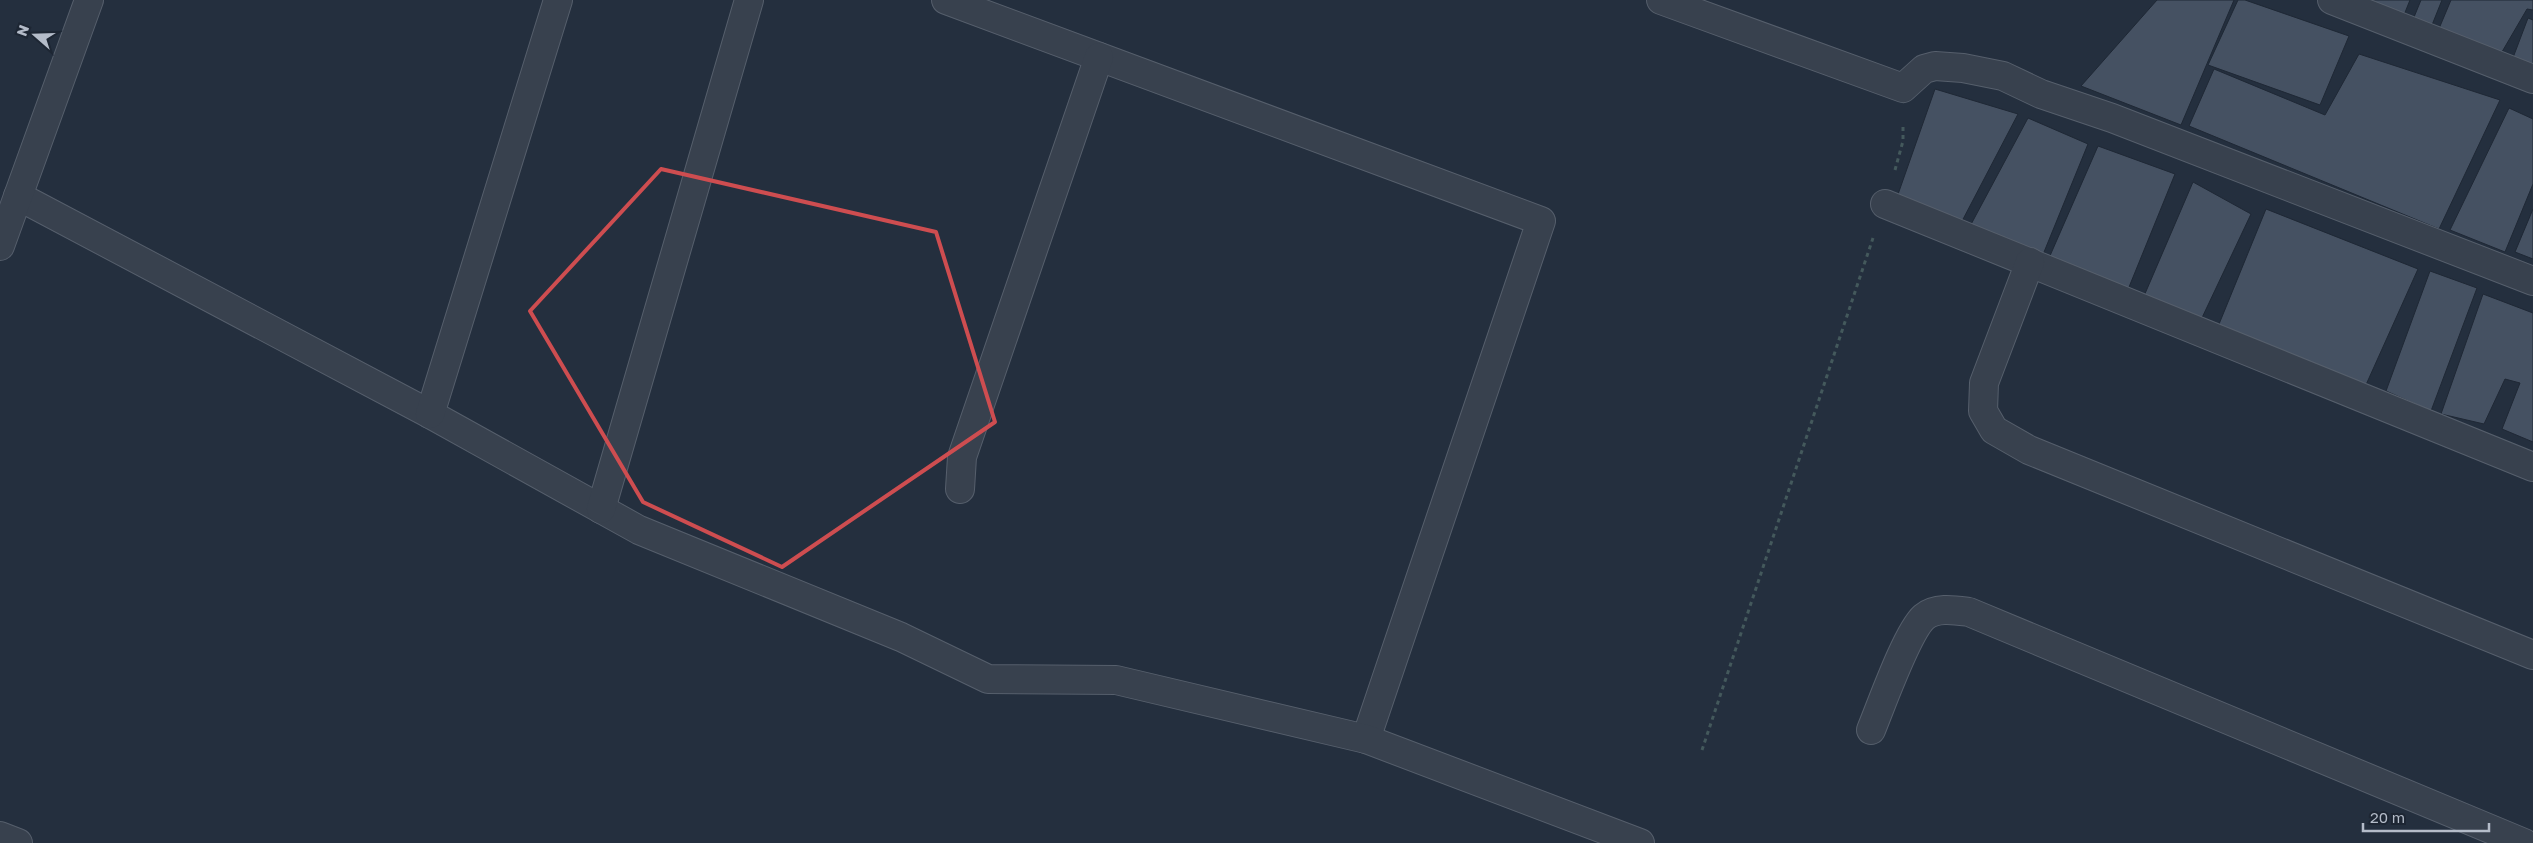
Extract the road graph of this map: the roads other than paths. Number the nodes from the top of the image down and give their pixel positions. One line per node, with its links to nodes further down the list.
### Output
1 (89, 0): 9 (street)
2 (558, 0): 14 (street)
3 (748, 0): 17 (street)
4 (946, 0): 7 (street)
5 (1661, 0): 13 (street)
6 (2332, 0): 8 (street)
7 (1099, 57): 16 (street); 20 (street)
8 (2533, 79)
9 (18, 196): 11 (street); 14 (street)
10 (1885, 204): 12 (street)
11 (2, 238)
12 (2030, 262): 15 (street); 18 (street)
13 (2533, 281)
14 (430, 414): 17 (street)
15 (2533, 467)
16 (960, 489)
17 (601, 509): 20 (street)
18 (2533, 655)
19 (1871, 730): 24 (street)
20 (1366, 740): 23 (street)
21 (0, 836): 22 (street)
22 (18, 843)
23 (1640, 843)
24 (2524, 843)

